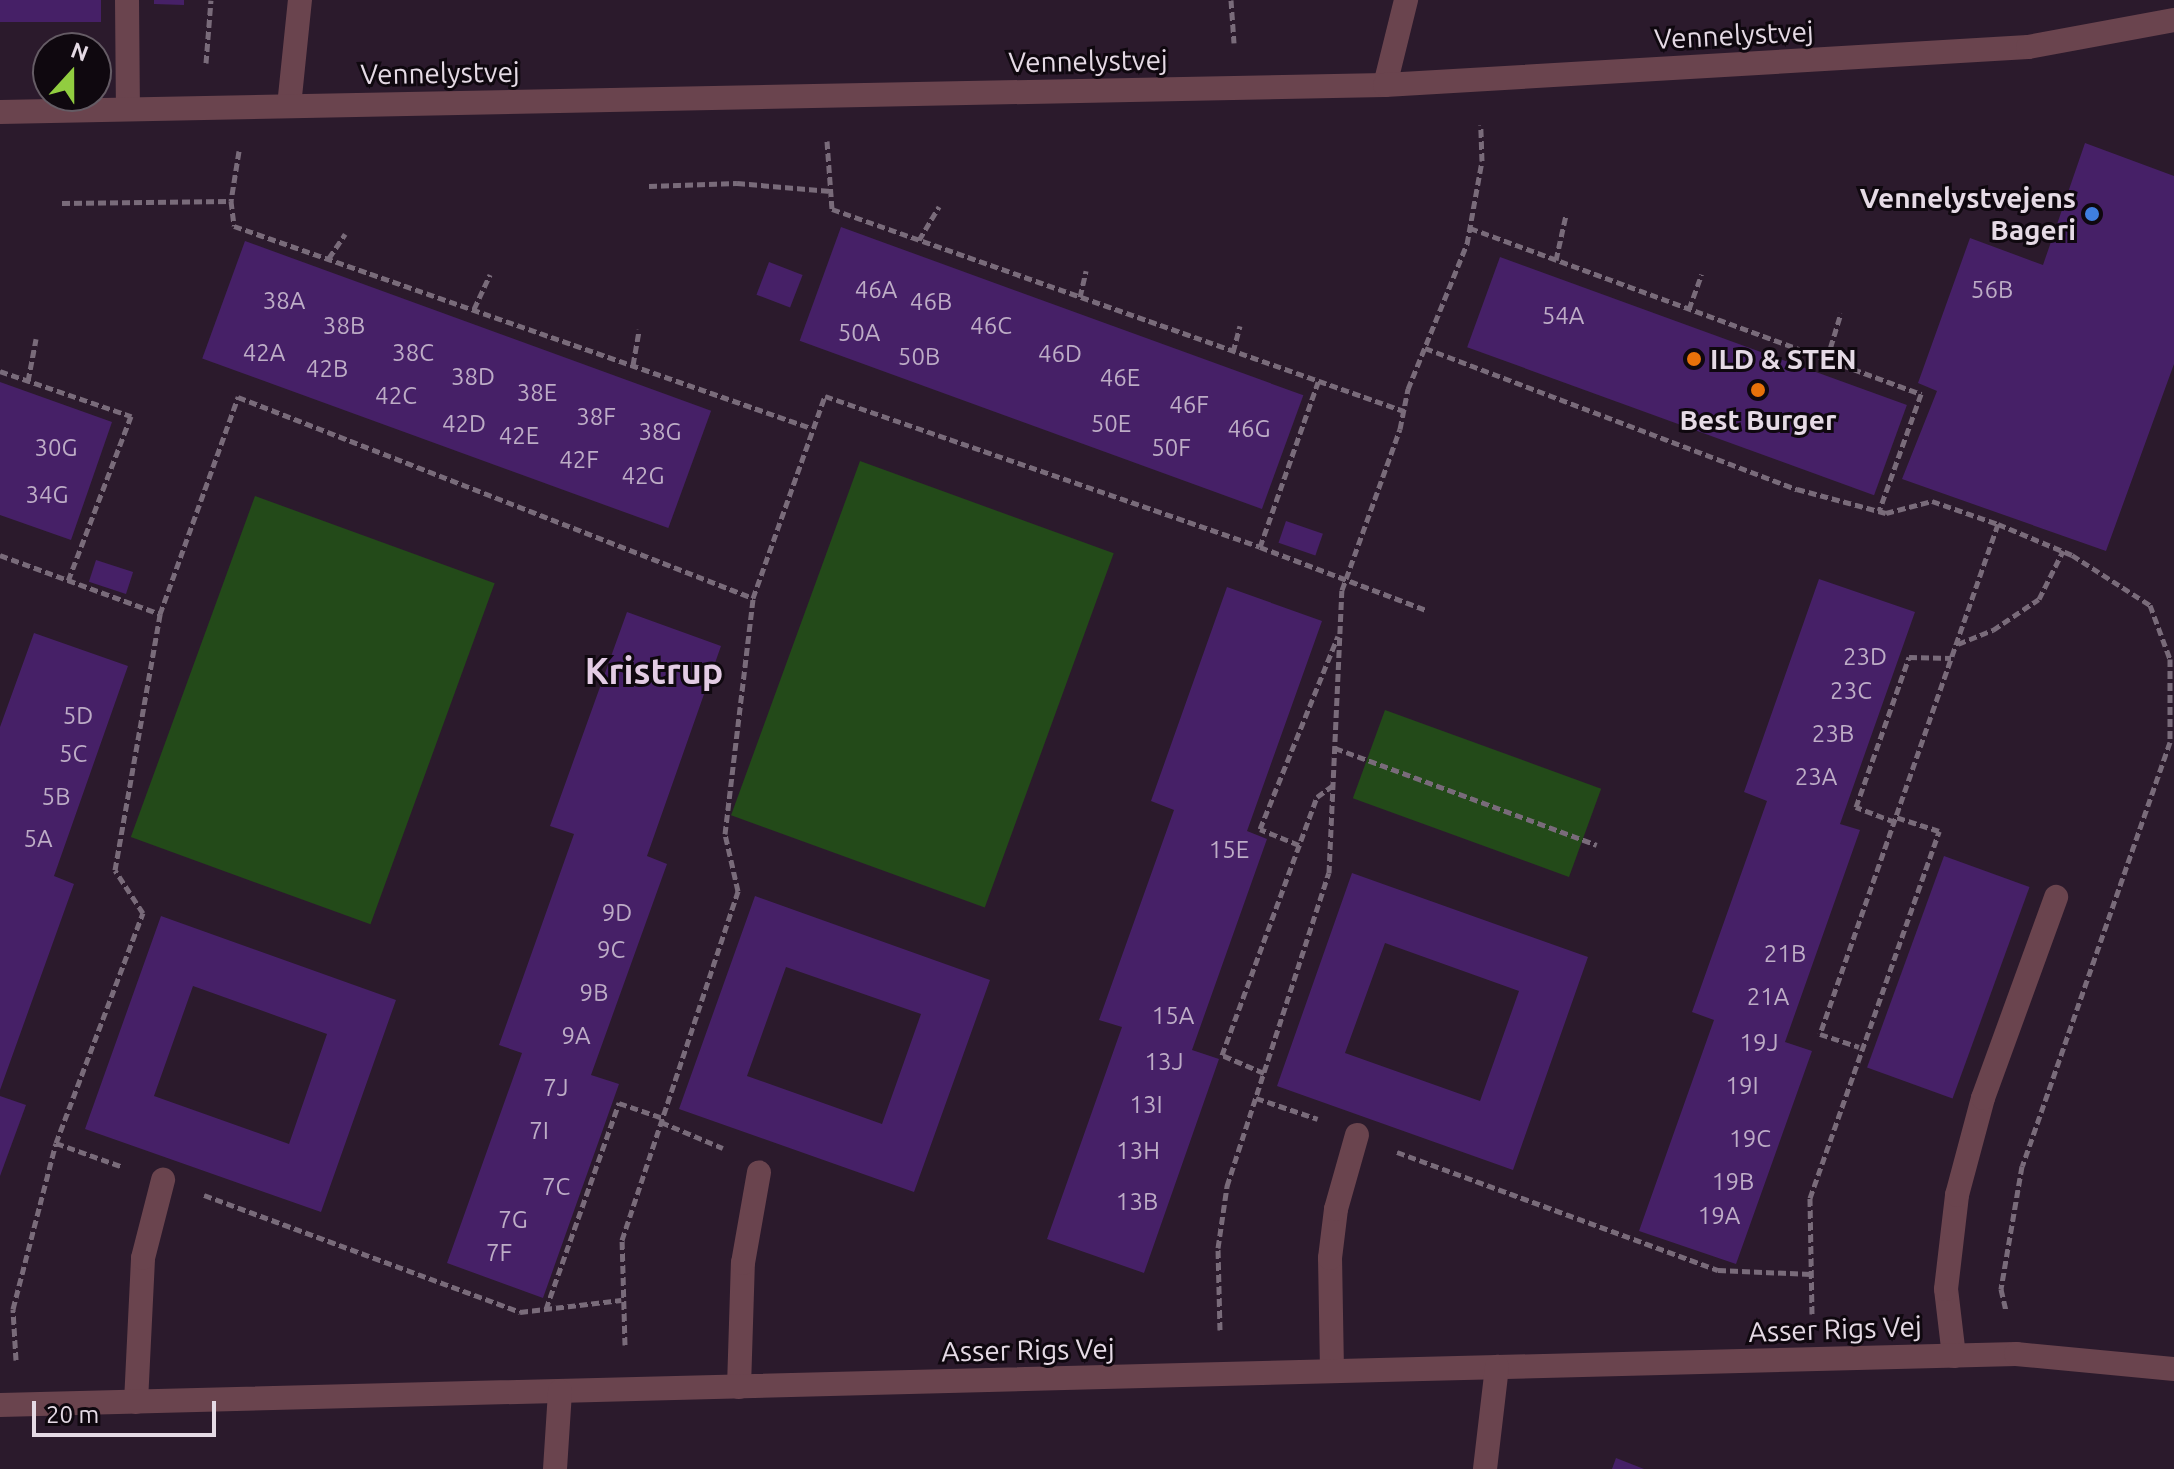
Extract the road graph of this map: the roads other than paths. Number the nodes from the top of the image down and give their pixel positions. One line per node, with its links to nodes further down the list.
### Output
1 (127, 0): 7 (street)
2 (300, 0): 6 (street)
3 (1406, 0): 5 (street)
4 (2174, 20): 5 (street, Vennelystvej)
5 (1385, 85): 6 (street, Vennelystvej)
6 (289, 106): 7 (street, Vennelystvej)
7 (128, 109): 8 (street, Vennelystvej)
8 (0, 112)
9 (2056, 897): 13 (street)
10 (1357, 1135): 16 (street)
11 (759, 1172): 17 (street)
12 (163, 1180): 19 (street)
13 (1954, 1356): 14 (street, Asser Rigs Vej); 15 (street, Asser Rigs Vej)
14 (1497, 1367): 16 (street, Asser Rigs Vej); 22 (street)
15 (2174, 1369)
16 (1332, 1371): 17 (street, Asser Rigs Vej)
17 (739, 1387): 18 (street, Asser Rigs Vej)
18 (560, 1391): 19 (street, Asser Rigs Vej); 21 (street)
19 (136, 1402): 20 (street, Asser Rigs Vej)
20 (9, 1405)
21 (555, 1469)
22 (1485, 1469)

